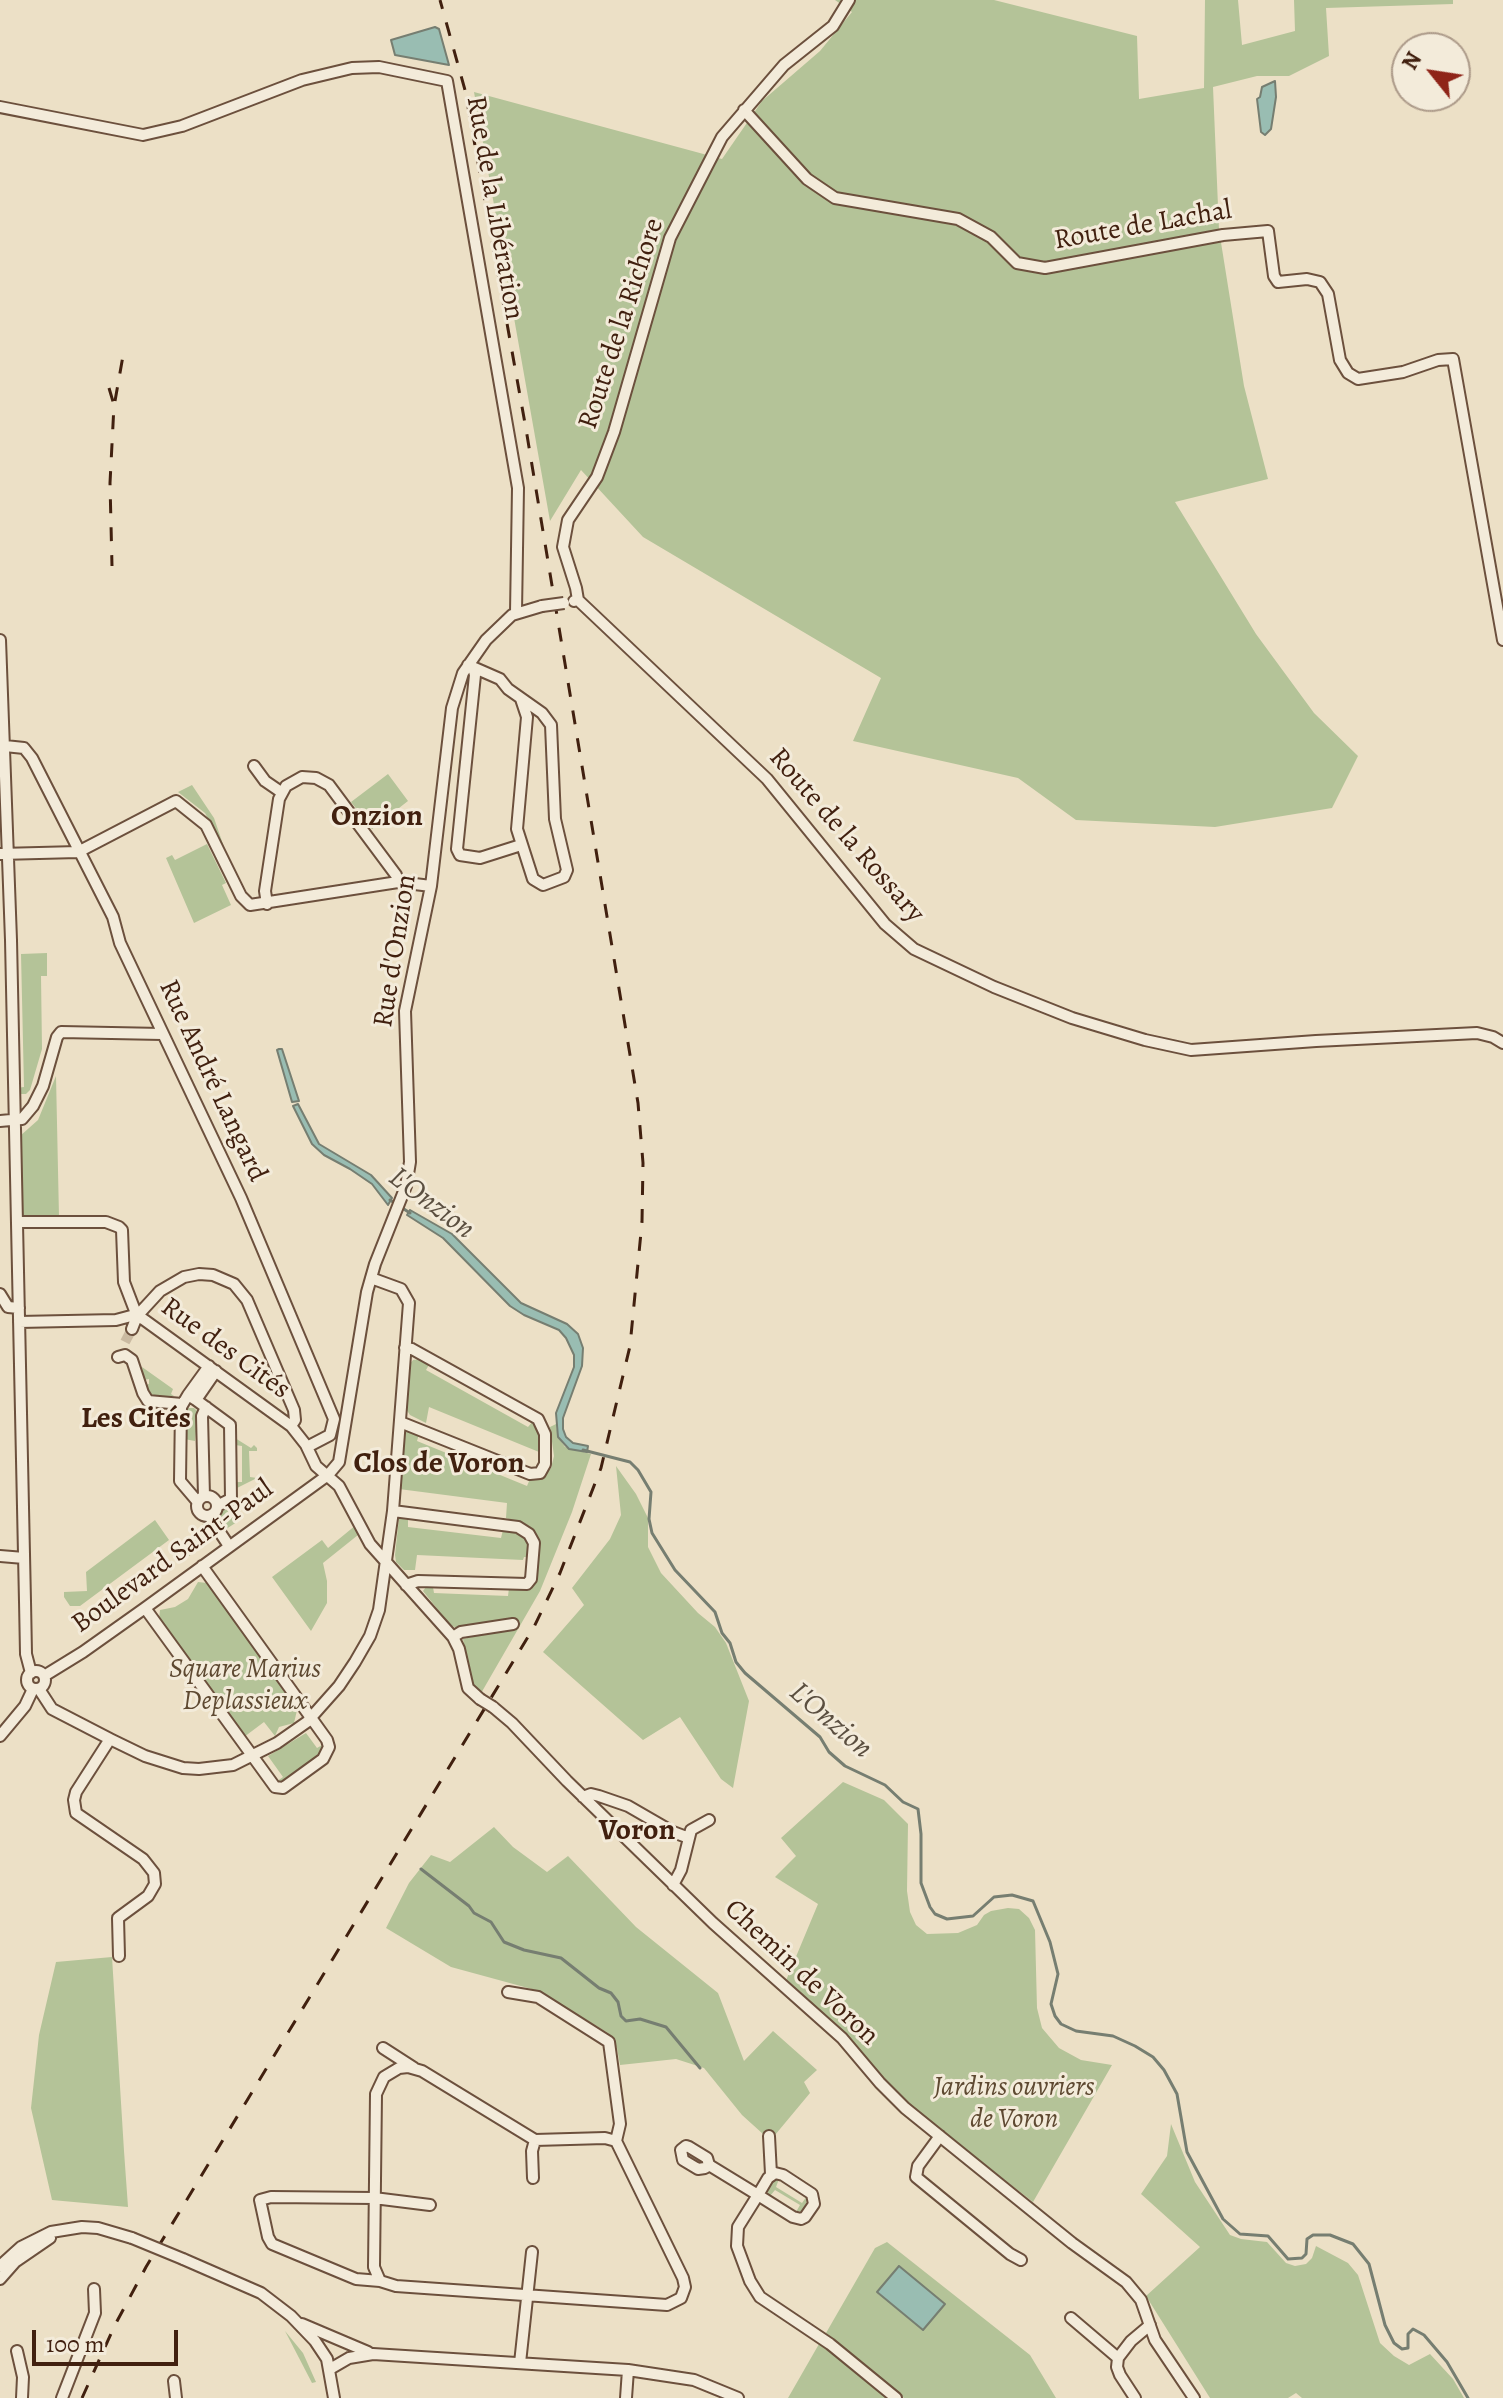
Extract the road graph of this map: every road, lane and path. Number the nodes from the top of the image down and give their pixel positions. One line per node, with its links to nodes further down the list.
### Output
1 (849, 0): 3 (street, Route de la Richore)
2 (0, 107): 5 (street, Rue de la Libération)
3 (744, 110): 4 (street, Route de la Richore); 7 (street, Route de Lachal)
4 (578, 600): 5 (street, bridge); 21 (street, Route de la Rossary)
5 (516, 612): 8 (street, Rue d'Onzion)
6 (0, 640): 10 (street)
7 (1503, 640)
8 (470, 666): 9 (street); 13 (street, Rue d'Onzion); 17 (street, Rue d'Onzion)
9 (521, 699): 13 (street); 13 (street)
10 (5, 746): 14 (street, Rue André Langard); 15 (street)
11 (254, 766): 12 (street)
12 (281, 792): 16 (street); 18 (street)
13 (521, 845)
14 (78, 852): 15 (street); 18 (street); 20 (street, Rue André Langard)
15 (4, 854): 19 (street)
16 (398, 882): 17 (street); 18 (street)
17 (431, 886): 25 (street, Rue d'Onzion)
18 (267, 904)
19 (5, 952): 22 (street)
20 (162, 1034): 22 (street); 40 (street, Rue André Langard)
21 (1503, 1043)
22 (15, 1120): 23 (street); 24 (street)
23 (0, 1121)
24 (17, 1222): 27 (street); 28 (street)
25 (371, 1278): 32 (street); 41 (street, Rue d'Onzion)
26 (0, 1294): 27 (street)
27 (19, 1308): 29 (street)
28 (137, 1316): 29 (street, Rue des Cités); 30 (street); 33 (street, Rue des Cités); 37 (street)
29 (19, 1322): 48 (street)
30 (132, 1329)
31 (125, 1342): 34 (street)
32 (405, 1348): 36 (street); 36 (street)
33 (213, 1368): 34 (street); 37 (street, Rue des Cités)
34 (189, 1400): 35 (street); 38 (street)
35 (206, 1407): 39 (street); 43 (street)
36 (400, 1422): 44 (street)
37 (291, 1426): 40 (street, Rue des Cités)
38 (181, 1445): 39 (street); 42 (street)
39 (202, 1445): 42 (street)
40 (307, 1447): 41 (street, Rue des Cités)
41 (328, 1475): 46 (street, Boulevard Saint-Paul); 49 (street, Rue des Cités)
42 (201, 1498): 43 (street); 45 (street)
43 (217, 1506): 45 (street)
44 (393, 1511): 49 (street); 51 (street)
45 (209, 1516): 46 (street)
46 (229, 1546): 50 (street, Boulevard Saint-Paul)
47 (0, 1556): 48 (street)
48 (24, 1558): 55 (street)
49 (385, 1561): 51 (street, Rue des Cités); 58 (street)
50 (202, 1566): 52 (street, Boulevard Saint-Paul); 58 (street)
51 (406, 1585): 54 (street, Rue des Cités)
52 (145, 1608): 56 (street, Boulevard Saint-Paul); 61 (street)
53 (513, 1624): 54 (street)
54 (453, 1637): 62 (street, Chemin de Voron, bridge)
55 (31, 1673): 56 (street); 57 (street)
56 (44, 1676): 57 (street)
57 (36, 1689): 59 (street); 60 (street)
58 (311, 1717): 61 (street); 61 (street)
59 (0, 1736)
60 (110, 1739): 61 (street); 66 (street)
61 (253, 1756)
62 (583, 1797): 64 (street); 65 (street, Chemin de Voron)
63 (709, 1820): 64 (street)
64 (689, 1838): 65 (street)
65 (673, 1885): 71 (street, Chemin de Voron)
66 (119, 1956)
67 (508, 1992): 73 (street)
68 (383, 2048): 69 (street)
69 (416, 2069): 72 (street); 78 (street)
70 (769, 2136): 75 (street)
71 (940, 2136): 82 (street); 90 (street, Chemin de Voron)
72 (535, 2140): 73 (street); 76 (street)
73 (616, 2141): 87 (street)
74 (709, 2165): 77 (street)
75 (771, 2174): 77 (street); 77 (street)
76 (533, 2178)
77 (758, 2195): 105 (street)
78 (374, 2198): 79 (street); 85 (street); 85 (street)
79 (430, 2205)
80 (69, 2229): 83 (street); 84 (street); 89 (street, bridge)
81 (532, 2252): 87 (street)
82 (1021, 2260)
83 (0, 2266)
84 (0, 2279)
85 (380, 2281): 87 (street)
86 (94, 2289): 100 (street)
87 (526, 2295): 95 (street)
88 (1071, 2318): 94 (street)
89 (297, 2321): 91 (street); 96 (street)
90 (1150, 2325): 94 (street); 107 (street, Chemin de Voron)
91 (347, 2345): 93 (street); 96 (street)
92 (17, 2351): 99 (street)
93 (373, 2354): 95 (street); 96 (street)
94 (1118, 2358): 106 (street)
95 (520, 2363): 97 (street)
96 (329, 2366): 102 (street)
97 (628, 2370): 103 (street); 104 (street)
98 (174, 2381): 101 (street)
99 (22, 2398)
100 (62, 2398)
101 (176, 2398)
102 (334, 2398)
103 (626, 2398)
104 (738, 2398)
105 (896, 2398)
106 (1135, 2398)
107 (1194, 2398)

